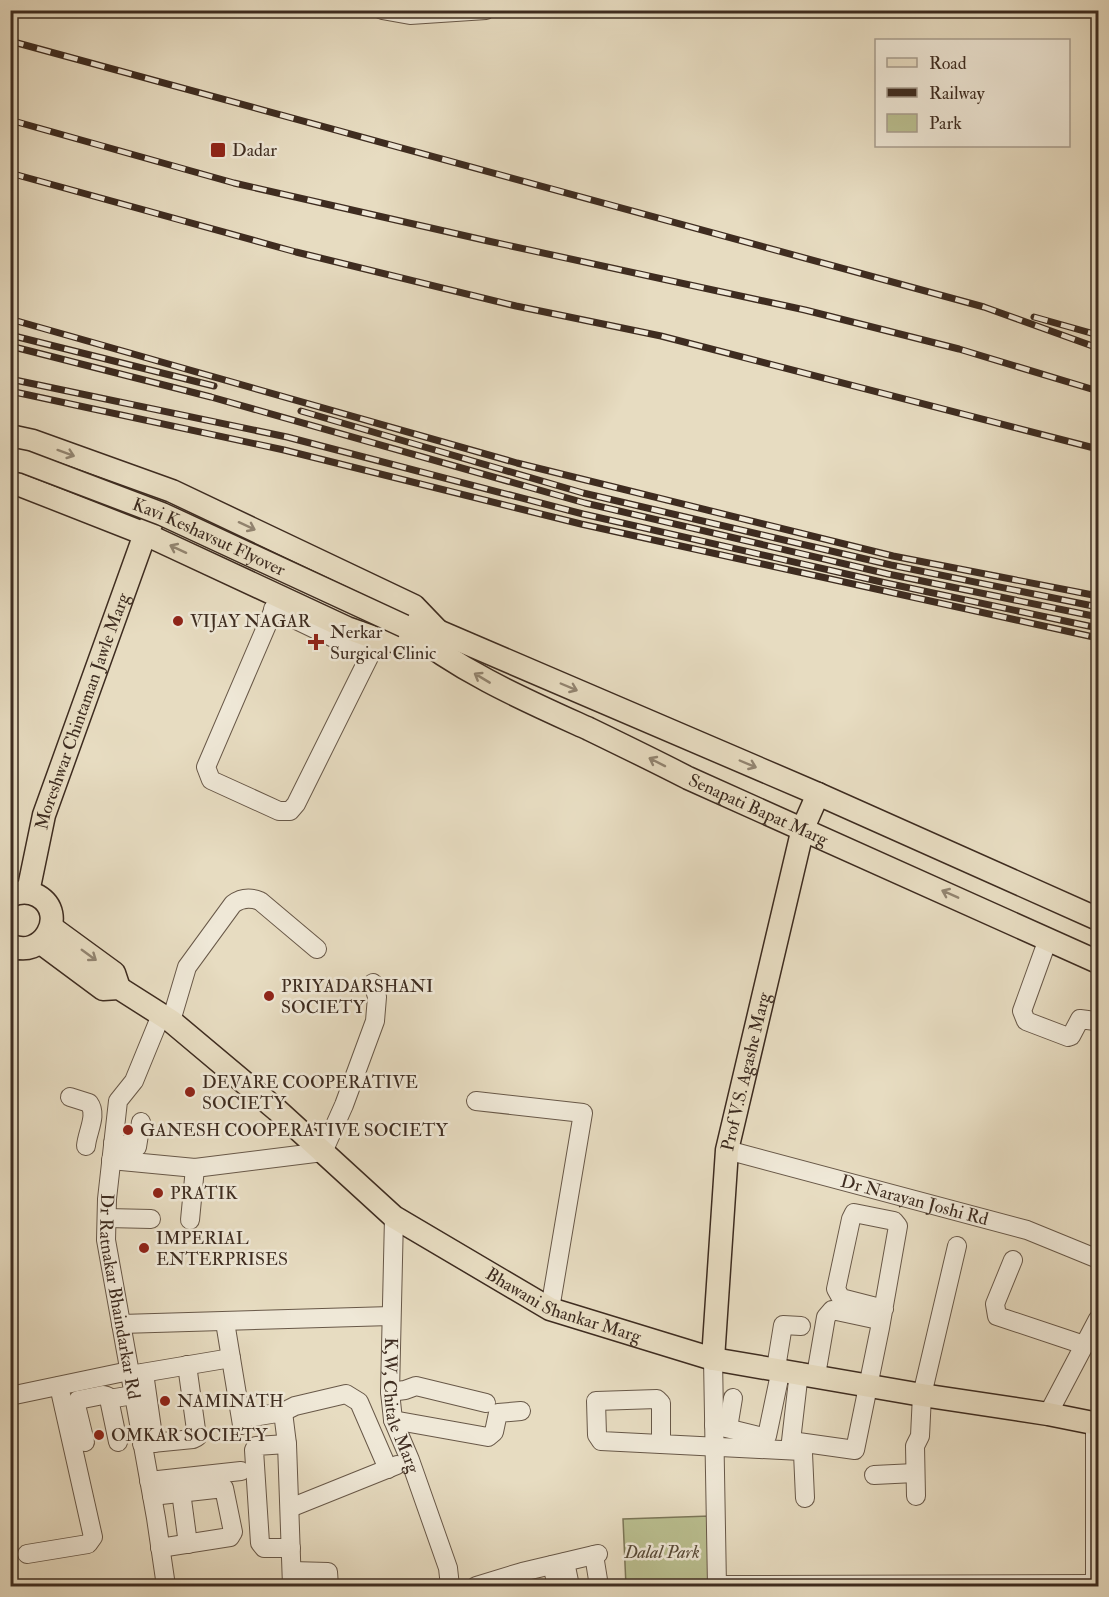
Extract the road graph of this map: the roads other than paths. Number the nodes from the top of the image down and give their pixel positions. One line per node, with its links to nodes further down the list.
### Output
1 (382, 10): 3 (street)
2 (486, 10): 3 (street)
3 (411, 13)
4 (10, 436): 7 (main road, one-way to 7)
5 (10, 459): 10 (main road, Kavi Keshavsut Flyover, bridge)
6 (10, 481): 8 (main road)
7 (172, 491): 8 (main road, Moreshwar Chintaman Jawle Marg); 10 (main road, one-way to 10)
8 (145, 534): 9 (main road, one-way to 8); 18 (main road, Moreshwar Chintaman Jawle Marg)
9 (276, 603): 11 (main road); 11 (street)
10 (440, 642): 11 (main road); 12 (main road, Senapati Bapat Marg, one-way to 12); 13 (main road, Senapati Bapat Marg, one-way to 10)
11 (374, 647)
12 (713, 749): 13 (main road); 14 (main road, Senapati Bapat Marg, one-way to 14)
13 (699, 783): 15 (main road, Senapati Bapat Marg)
14 (818, 794): 15 (main road, Prof V.S. Agashe Marg); 16 (main road, Senapati Bapat Marg)
15 (803, 828): 19 (main road, Senapati Bapat Marg, one-way to 15); 36 (main road, Prof V.S. Agashe Marg)
16 (992, 871): 17 (main road, Senapati Bapat Marg); 19 (main road)
17 (1038, 892): 20 (main road, Senapati Bapat Marg); 21 (main road)
18 (19, 894): 22 (main road)
19 (976, 906): 21 (main road, Senapati Bapat Marg)
20 (1098, 919)
21 (1023, 928): 23 (main road, Senapati Bapat Marg)
22 (46, 935): 24 (main road); 28 (main road, Bhawani Shankar Marg)
23 (1048, 939): 26 (main road, Senapati Bapat Marg); 29 (street)
24 (10, 945)
25 (317, 949): 28 (street)
26 (1098, 962)
27 (373, 983): 37 (street)
28 (166, 1018): 30 (street); 37 (main road, Bhawani Shankar Marg)
29 (1098, 1019)
30 (118, 1101): 32 (street); 34 (street, Dr Ratnakar Bhaindarkar Rd)
31 (476, 1101): 46 (street)
32 (93, 1119): 34 (street); 35 (street)
33 (141, 1122): 34 (street)
34 (115, 1136): 38 (street); 40 (street, Dr Ratnakar Bhaindarkar Rd)
35 (86, 1146)
36 (727, 1150): 44 (street, Dr Narayan Joshi Rd); 56 (main road, Prof V.S. Agashe Marg)
37 (323, 1152): 38 (street); 39 (main road, Bhawani Shankar Marg)
38 (195, 1168): 42 (street)
39 (394, 1217): 46 (main road, Bhawani Shankar Marg); 48 (street, K,W, Chitale Marg)
40 (107, 1218): 41 (street); 51 (street, Dr Ratnakar Bhaindarkar Rd)
41 (151, 1219)
42 (190, 1220)
43 (957, 1246): 64 (street)
44 (1098, 1258)
45 (1013, 1260): 54 (street)
46 (550, 1309): 56 (main road, Bhawani Shankar Marg)
47 (884, 1309): 47 (street); 53 (street)
48 (391, 1316): 50 (street); 62 (street, K,W, Chitale Marg)
49 (1098, 1319): 54 (street)
50 (225, 1322): 51 (street); 55 (street)
51 (121, 1324): 59 (street, Dr Ratnakar Bhaindarkar Rd)
52 (801, 1326): 58 (street)
53 (878, 1327): 58 (street); 60 (street)
54 (1084, 1344): 72 (street)
55 (231, 1358): 57 (street); 71 (street)
56 (713, 1359): 58 (main road, Bhawani Shankar Marg); 75 (street)
57 (187, 1365): 59 (street); 78 (street)
58 (793, 1371): 60 (main road, Bhawani Shankar Marg); 60 (street); 75 (street)
59 (134, 1373): 61 (street); 63 (street, Dr Ratnakar Bhaindarkar Rd); 78 (street)
60 (865, 1384): 64 (main road, Bhawani Shankar Marg)
61 (59, 1386): 65 (street); 69 (street)
62 (390, 1392): 68 (street); 73 (street, K,W, Chitale Marg)
63 (133, 1395): 67 (street); 78 (street, Dr Ratnakar Bhaindarkar Rd)
64 (922, 1395): 72 (main road, Bhawani Shankar Marg); 85 (street)
65 (10, 1396)
66 (733, 1398): 75 (street)
67 (109, 1399): 69 (street); 77 (street)
68 (486, 1403)
69 (70, 1406): 76 (street); 96 (street)
70 (521, 1411): 73 (street)
71 (283, 1412): 79 (street); 83 (street)
72 (1048, 1414): 74 (main road, Bhawani Shankar Marg)
73 (393, 1420): 82 (street, K,W, Chitale Marg)
74 (1097, 1424): 95 (street)
75 (721, 1427): 81 (street)
76 (85, 1442)
77 (118, 1442)
78 (148, 1443): 87 (street, Dr Ratnakar Bhaindarkar Rd)
79 (287, 1444): 91 (street); 94 (street)
80 (661, 1444): 81 (street)
81 (714, 1447): 90 (street); 101 (street)
82 (410, 1460): 83 (street); 107 (street, K,W, Chitale Marg)
83 (388, 1469): 91 (street)
84 (241, 1471): 87 (street)
85 (915, 1473): 86 (street); 89 (street)
86 (874, 1475)
87 (151, 1488): 88 (street); 93 (street, Dr Ratnakar Bhaindarkar Rd)
88 (181, 1492): 92 (street); 92 (street)
89 (916, 1496)
90 (805, 1498)
91 (290, 1508): 94 (street)
92 (188, 1544): 93 (street)
93 (160, 1548): 105 (street, Dr Ratnakar Bhaindarkar Rd)
94 (291, 1548): 98 (street)
95 (1096, 1552): 100 (street)
96 (27, 1554)
97 (536, 1576): 99 (street); 109 (street); 110 (street)
98 (292, 1579): 106 (street)
99 (496, 1584): 108 (street)
100 (1094, 1585): 104 (street)
101 (717, 1586): 102 (street)
102 (940, 1586): 103 (street)
103 (960, 1586): 104 (street)
104 (980, 1586)
105 (166, 1587)
106 (329, 1587)
107 (450, 1587)
108 (476, 1587)
109 (570, 1587)
110 (599, 1587)

